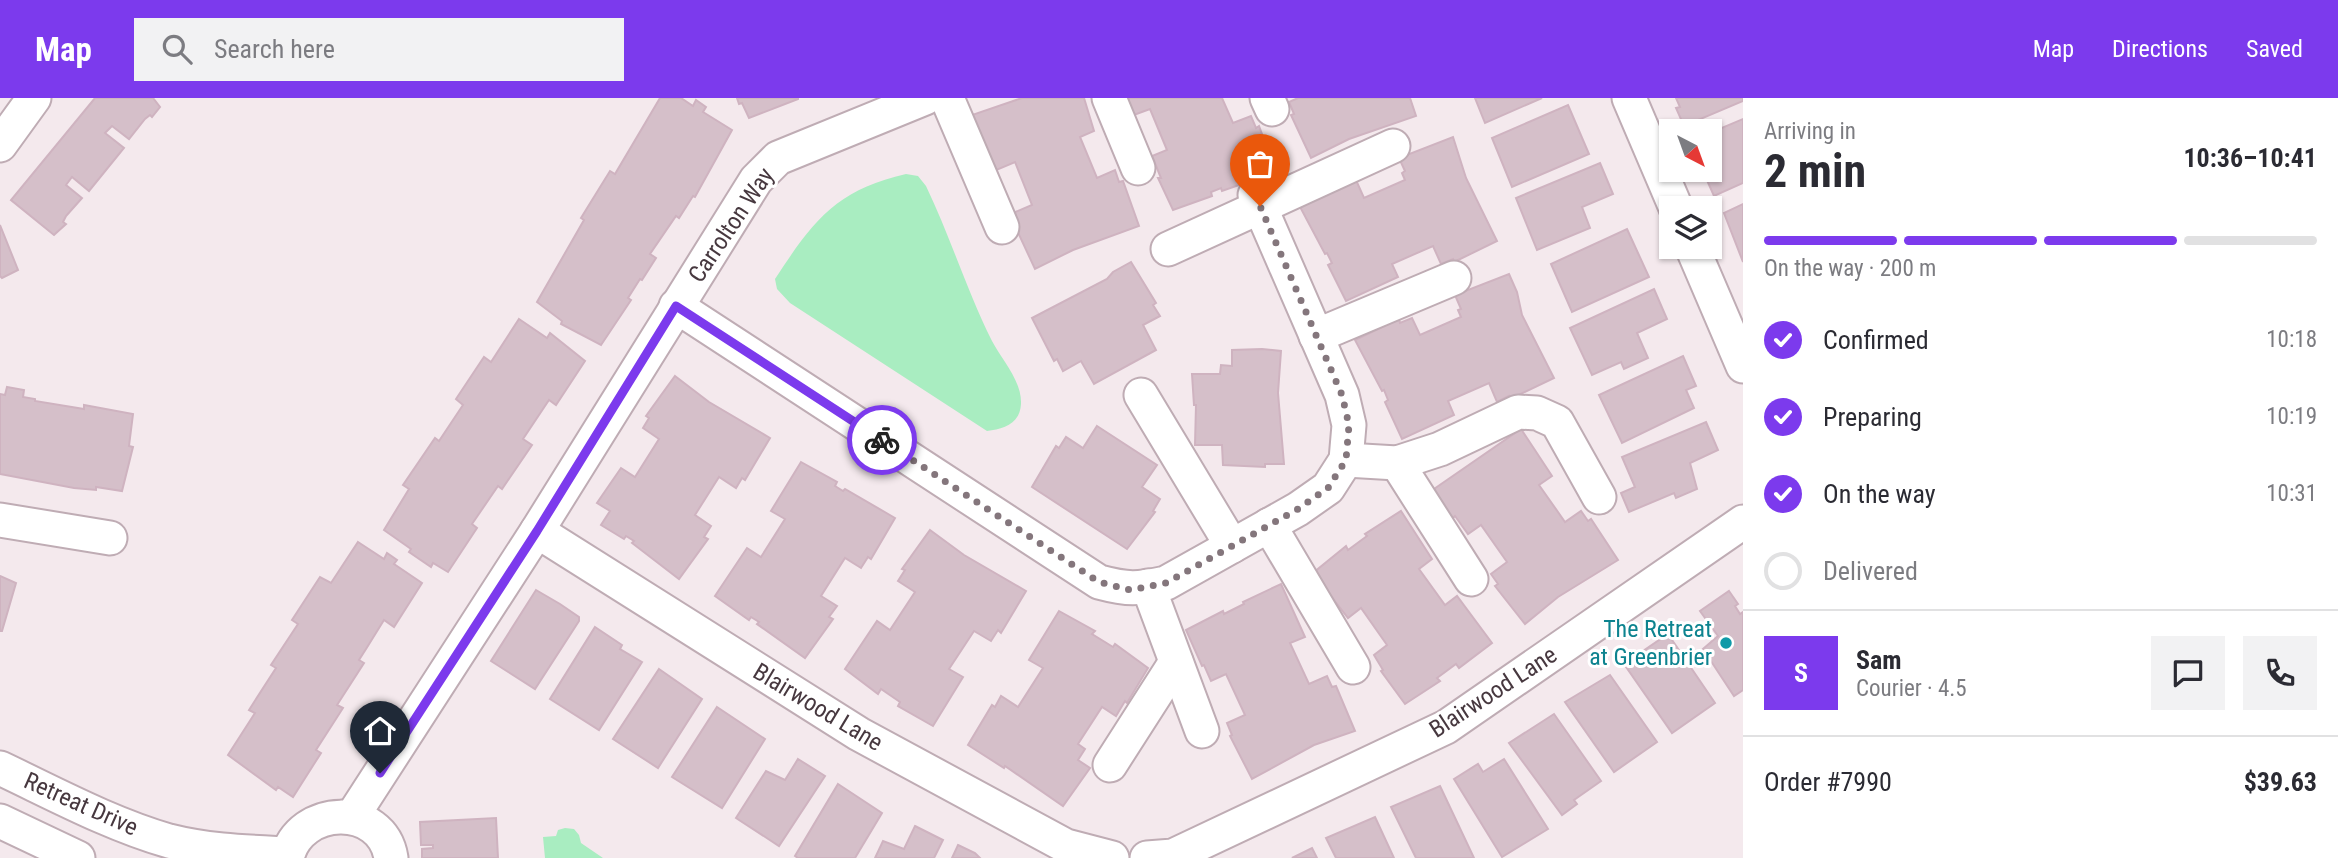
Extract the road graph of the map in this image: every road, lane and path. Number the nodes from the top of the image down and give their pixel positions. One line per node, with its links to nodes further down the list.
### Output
1 (34, 98): 6 (street)
2 (925, 98): 15 (street, Carrolton Way)
3 (947, 98): 11 (street)
4 (1109, 98): 8 (street)
5 (1629, 98): 9 (street)
6 (0, 145)
7 (1393, 146): 10 (street)
8 (1138, 168)
9 (1671, 196)
10 (1258, 201): 12 (street); 16 (street)
11 (1002, 227)
12 (1168, 249)
13 (1697, 259): 17 (street)
14 (1454, 278): 16 (street)
15 (676, 306): 25 (street, Carrolton Way); 29 (street)
16 (1316, 336): 19 (street)
17 (1743, 366)
18 (1141, 395): 27 (street)
19 (1346, 460): 20 (street); 24 (street)
20 (1397, 463): 21 (street); 28 (street)
21 (1598, 497)
22 (0, 520): 26 (street)
23 (1743, 522): 41 (street, Blairwood Lane)
24 (1269, 525): 27 (street); 31 (street)
25 (537, 531): 35 (street, Carrolton Way); 40 (street, Blairwood Lane)
26 (110, 538)
27 (1232, 546): 29 (street)
28 (1471, 579)
29 (1149, 586): 30 (street)
30 (1176, 662): 32 (street); 33 (street)
31 (1353, 667)
32 (1202, 731)
33 (1110, 765)
34 (0, 768): 37 (street, Retreat Drive)
35 (352, 817): 37 (street); 39 (street)
36 (0, 821): 38 (street, Retreat Drive)
37 (288, 856)
38 (78, 858)
39 (391, 858)
40 (1112, 858)
41 (1147, 858)

